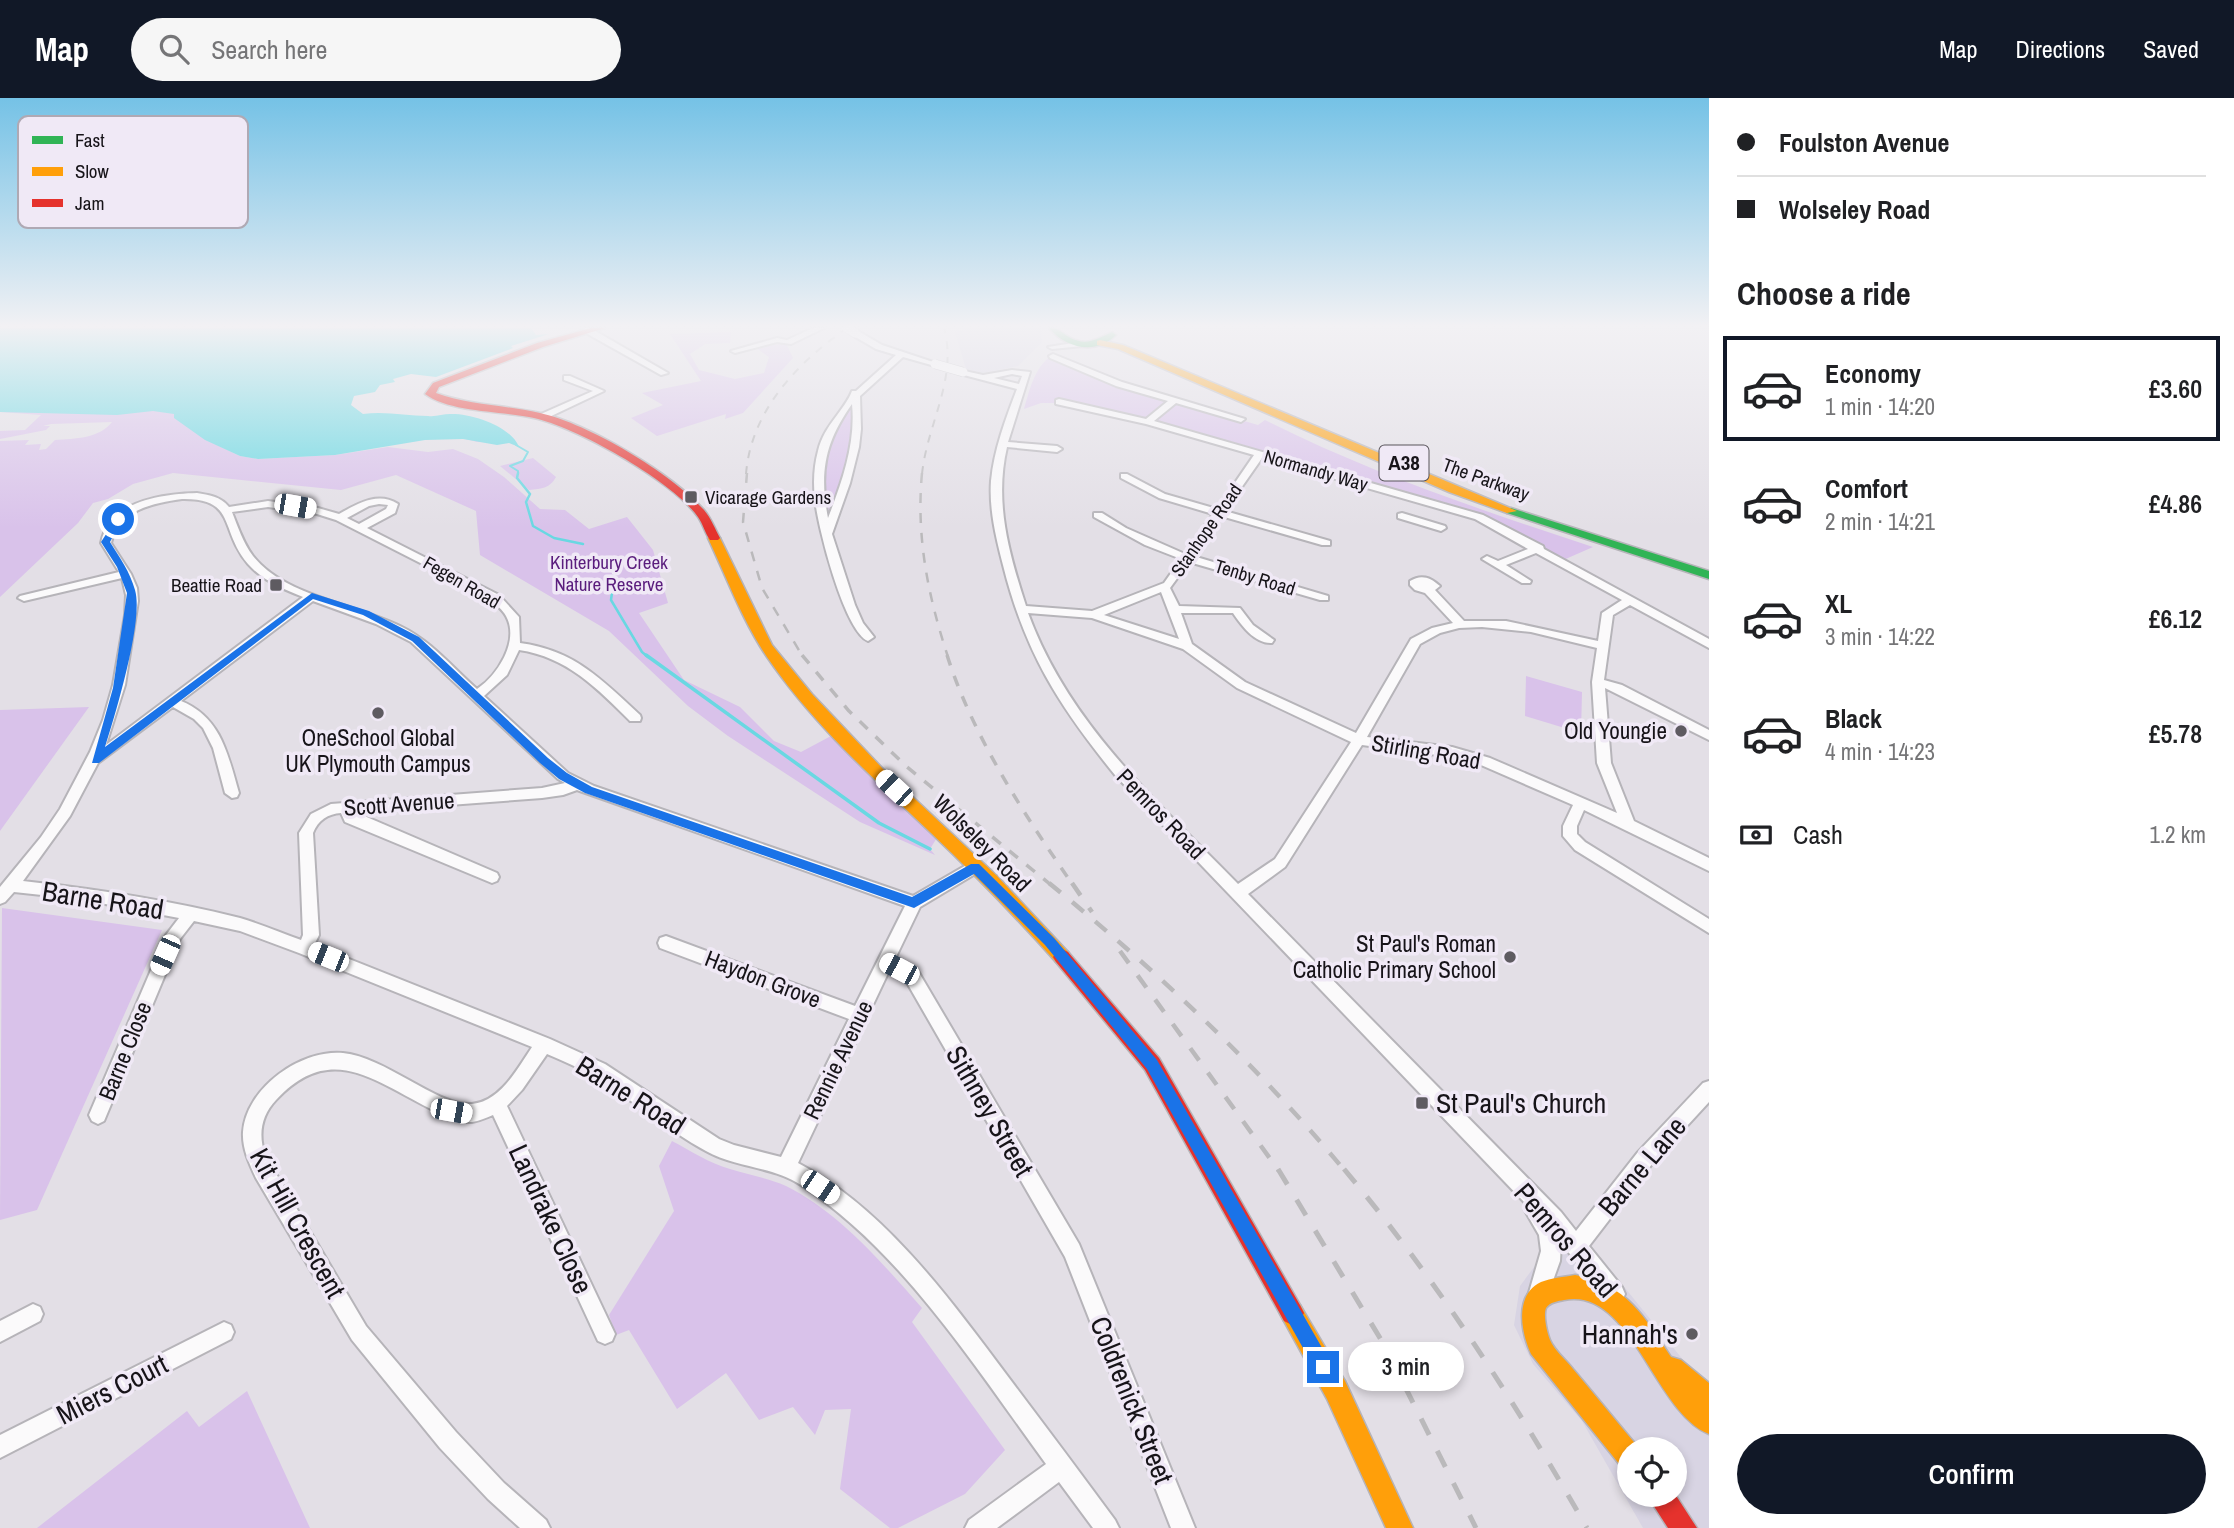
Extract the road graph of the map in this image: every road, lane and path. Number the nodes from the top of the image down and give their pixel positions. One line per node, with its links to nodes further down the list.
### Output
1 (432, 395): 11 (main road, Wolseley Road)
2 (592, 395): 11 (street)
3 (854, 395): 13 (street)
4 (855, 395): 15 (street)
5 (1016, 395): 16 (street, Pemros Road)
6 (1157, 395): 9 (street)
7 (1231, 395): 37 (main road, The Parkway / A38)
8 (1249, 395): 35 (main road, The Parkway / A38)
9 (1174, 400): 12 (street); 14 (street)
10 (1059, 402): 14 (street, Normandy Way)
11 (544, 416): 68 (main road, Wolseley Road)
12 (1241, 419)
13 (834, 422): 15 (street); 20 (street)
14 (1148, 422): 18 (street, Normandy Way)
15 (857, 424): 21 (street)
16 (1003, 443): 17 (street); 46 (street, Pemros Road)
17 (1057, 449)
18 (1259, 454): 22 (street, Normandy Way); 24 (street, Stanhope Road)
19 (1124, 476): 24 (street)
20 (818, 492): 21 (street); 29 (street)
21 (842, 493): 29 (street)
22 (1414, 499): 28 (street); 31 (street, Normandy Way)
23 (226, 510): 26 (street, Fegen Road); 36 (street); 41 (street)
24 (1218, 512): 30 (street); 32 (street, Stanhope Road)
25 (1098, 515): 32 (street, Tenby Road)
26 (340, 518): 27 (street, Fegen Road); 27 (street)
27 (360, 527): 53 (street, Fegen Road)
28 (1441, 528)
29 (826, 535): 49 (street)
30 (1326, 543)
31 (1539, 548): 34 (street); 44 (street, Normandy Way)
32 (1187, 556): 39 (street, Stanhope Road); 43 (street, Tenby Road)
33 (1487, 559): 34 (street)
34 (1498, 565): 38 (street)
35 (1709, 566)
36 (124, 574): 42 (street); 61 (street)
37 (1709, 575)
38 (1526, 581)
39 (1163, 587): 45 (street); 47 (street, Stanhope Road)
40 (1429, 590): 48 (street)
41 (312, 596): 56 (street); 57 (street)
42 (24, 598)
43 (1324, 598)
44 (1629, 601): 51 (street, Normandy Way); 52 (street)
45 (1174, 608): 50 (street); 54 (street)
46 (1023, 610): 47 (street, Stanhope Road); 71 (street, Pemros Road)
47 (1093, 615): 54 (street, Stirling Road)
48 (1460, 624): 52 (street); 60 (street)
49 (868, 637)
50 (1268, 640)
51 (1709, 644)
52 (1601, 645): 55 (street)
53 (514, 646): 56 (street); 58 (street)
54 (1187, 646): 60 (street, Stirling Road)
55 (1598, 682): 59 (street); 66 (street)
56 (476, 695): 62 (street)
57 (170, 701): 61 (street); 63 (street)
58 (635, 718)
59 (1709, 736)
60 (1359, 740): 64 (street, Stirling Road); 71 (street)
61 (95, 760): 70 (street)
62 (577, 784): 65 (street, Scott Avenue); 72 (street)
63 (232, 793)
64 (1581, 802): 66 (street, Stirling Road); 74 (street)
65 (347, 810): 69 (street); 76 (street, Scott Avenue)
66 (1628, 824): 67 (street, Stirling Road)
67 (1709, 865)
68 (975, 867): 72 (street); 104 (main road, Wolseley Road)
69 (492, 877)
70 (5, 892): 73 (street, Barne Road)
71 (1237, 893): 84 (street, Pemros Road)
72 (914, 903): 77 (street, Rennie Avenue)
73 (191, 914): 76 (street, Barne Road); 82 (street, Barne Close)
74 (1704, 921)
75 (666, 943): 78 (street, Haydon Grove)
76 (305, 948): 79 (street, Barne Road)
77 (887, 962): 78 (street, Rennie Avenue); 86 (street, Sithney Street)
78 (859, 1015): 83 (street, Rennie Avenue)
79 (544, 1044): 81 (street); 83 (street, Barne Road)
80 (1709, 1089): 85 (street, Barne Lane)
81 (497, 1105): 92 (street, Landrake Close); 100 (street, Kit Hill Crescent)
82 (99, 1115)
83 (786, 1167): 98 (street, Barne Road)
84 (1503, 1169): 85 (street, Pemros Road); 87 (street, Pemros Road)
85 (1577, 1245): 88 (street, Pemros Road)
86 (1082, 1271): 103 (street, Coldrenick Street)
87 (1536, 1302): 88 (main road, Pemros Road); 96 (main road, Pemros Road)
88 (1628, 1313): 93 (main road, Pemros Road)
89 (33, 1314): 90 (street)
90 (0, 1332)
91 (224, 1332): 97 (street, Miers Court)
92 (605, 1334)
93 (1652, 1348): 94 (main road); 95 (main road, Pemros Road)
94 (1709, 1399)
95 (1709, 1422)
96 (1617, 1441)
97 (0, 1447)
98 (1062, 1466): 101 (street); 102 (street, Barne Road)
99 (1680, 1521): 105 (main road)
100 (538, 1528)
101 (977, 1528)
102 (1107, 1528)
103 (1183, 1528)
104 (1400, 1528)
105 (1698, 1528)

